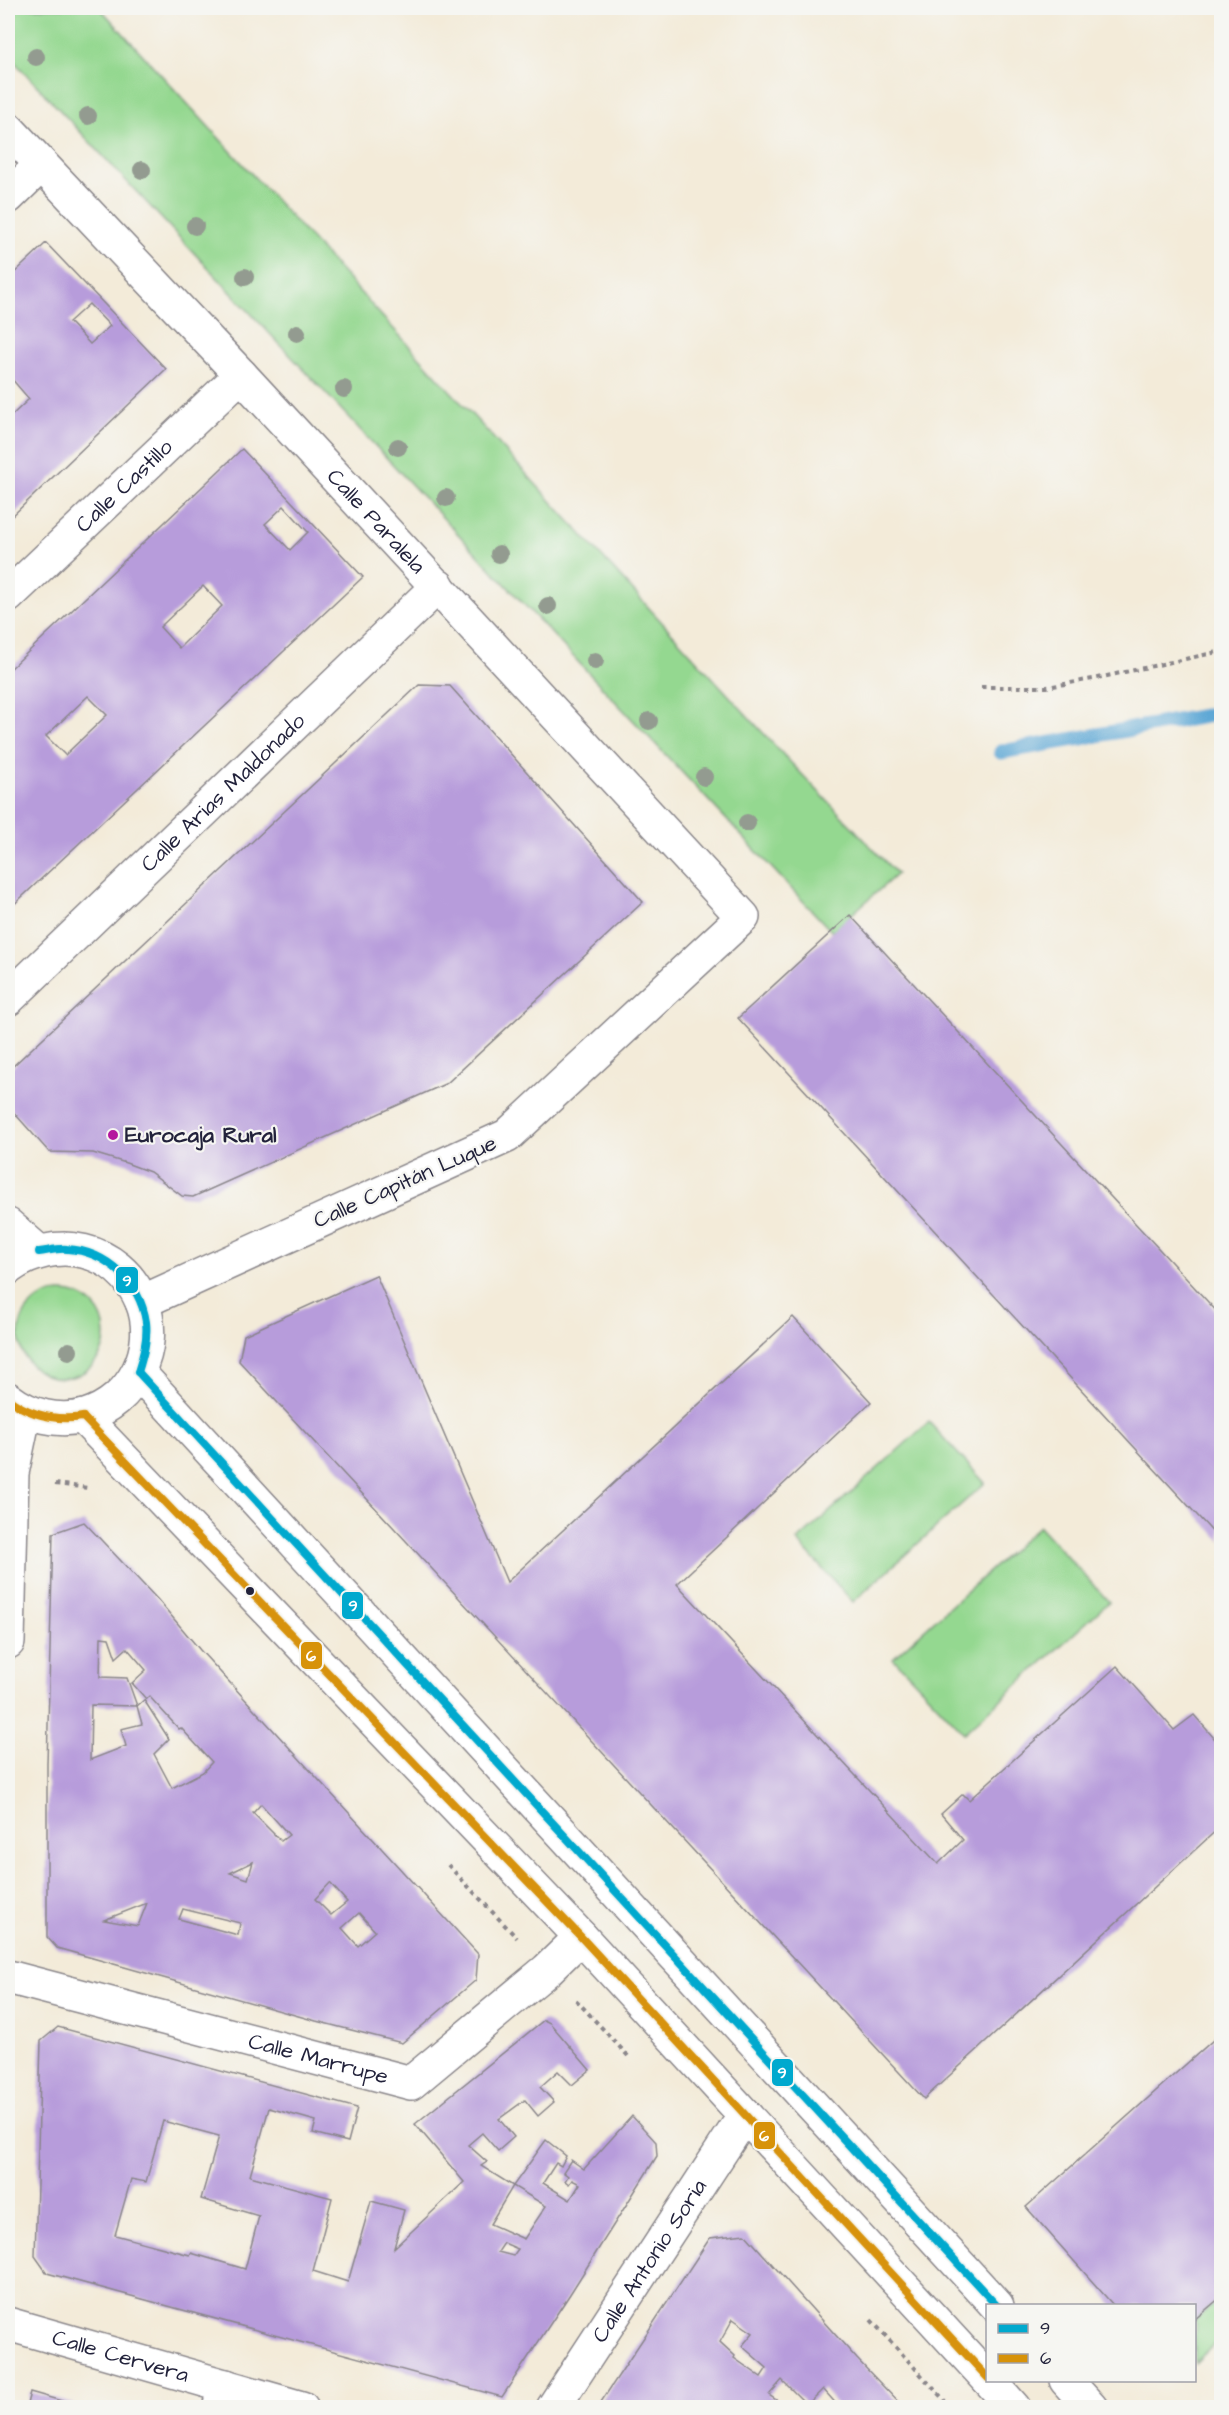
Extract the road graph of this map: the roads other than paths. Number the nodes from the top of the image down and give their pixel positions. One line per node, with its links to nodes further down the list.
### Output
1 (8, 129): 2 (street, Calle Paralela)
2 (41, 165): 3 (street); 4 (street, Calle Paralela)
3 (8, 197)
4 (241, 375): 5 (street, Calle Paralela); 6 (street, Calle Castillo)
5 (438, 586): 7 (street, Calle Paralela); 8 (street, Calle Arias Maldonado)
6 (8, 596)
7 (743, 917): 12 (street, Calle Capitán Luque)
8 (8, 999)
9 (8, 1225): 10 (street)
10 (39, 1252): 11 (street); 12 (street)
11 (8, 1268)
12 (142, 1302): 13 (street)
13 (138, 1372): 15 (street); 20 (street)
14 (16, 1405): 15 (street); 16 (street)
15 (82, 1416): 17 (street)
16 (8, 1642)
17 (581, 1936): 18 (street, Calle Marrupe); 19 (street)
18 (8, 1977)
19 (745, 2115): 22 (street); 27 (street, Calle Antonio Soria)
20 (995, 2304)
21 (8, 2324): 25 (street, Calle Cervera)
22 (986, 2378)
23 (990, 2382): 28 (street)
24 (1068, 2382): 29 (street)
25 (223, 2397): 26 (street, Calle Cervera)
26 (302, 2408)
27 (553, 2408)
28 (1014, 2408)
29 (1091, 2408)

